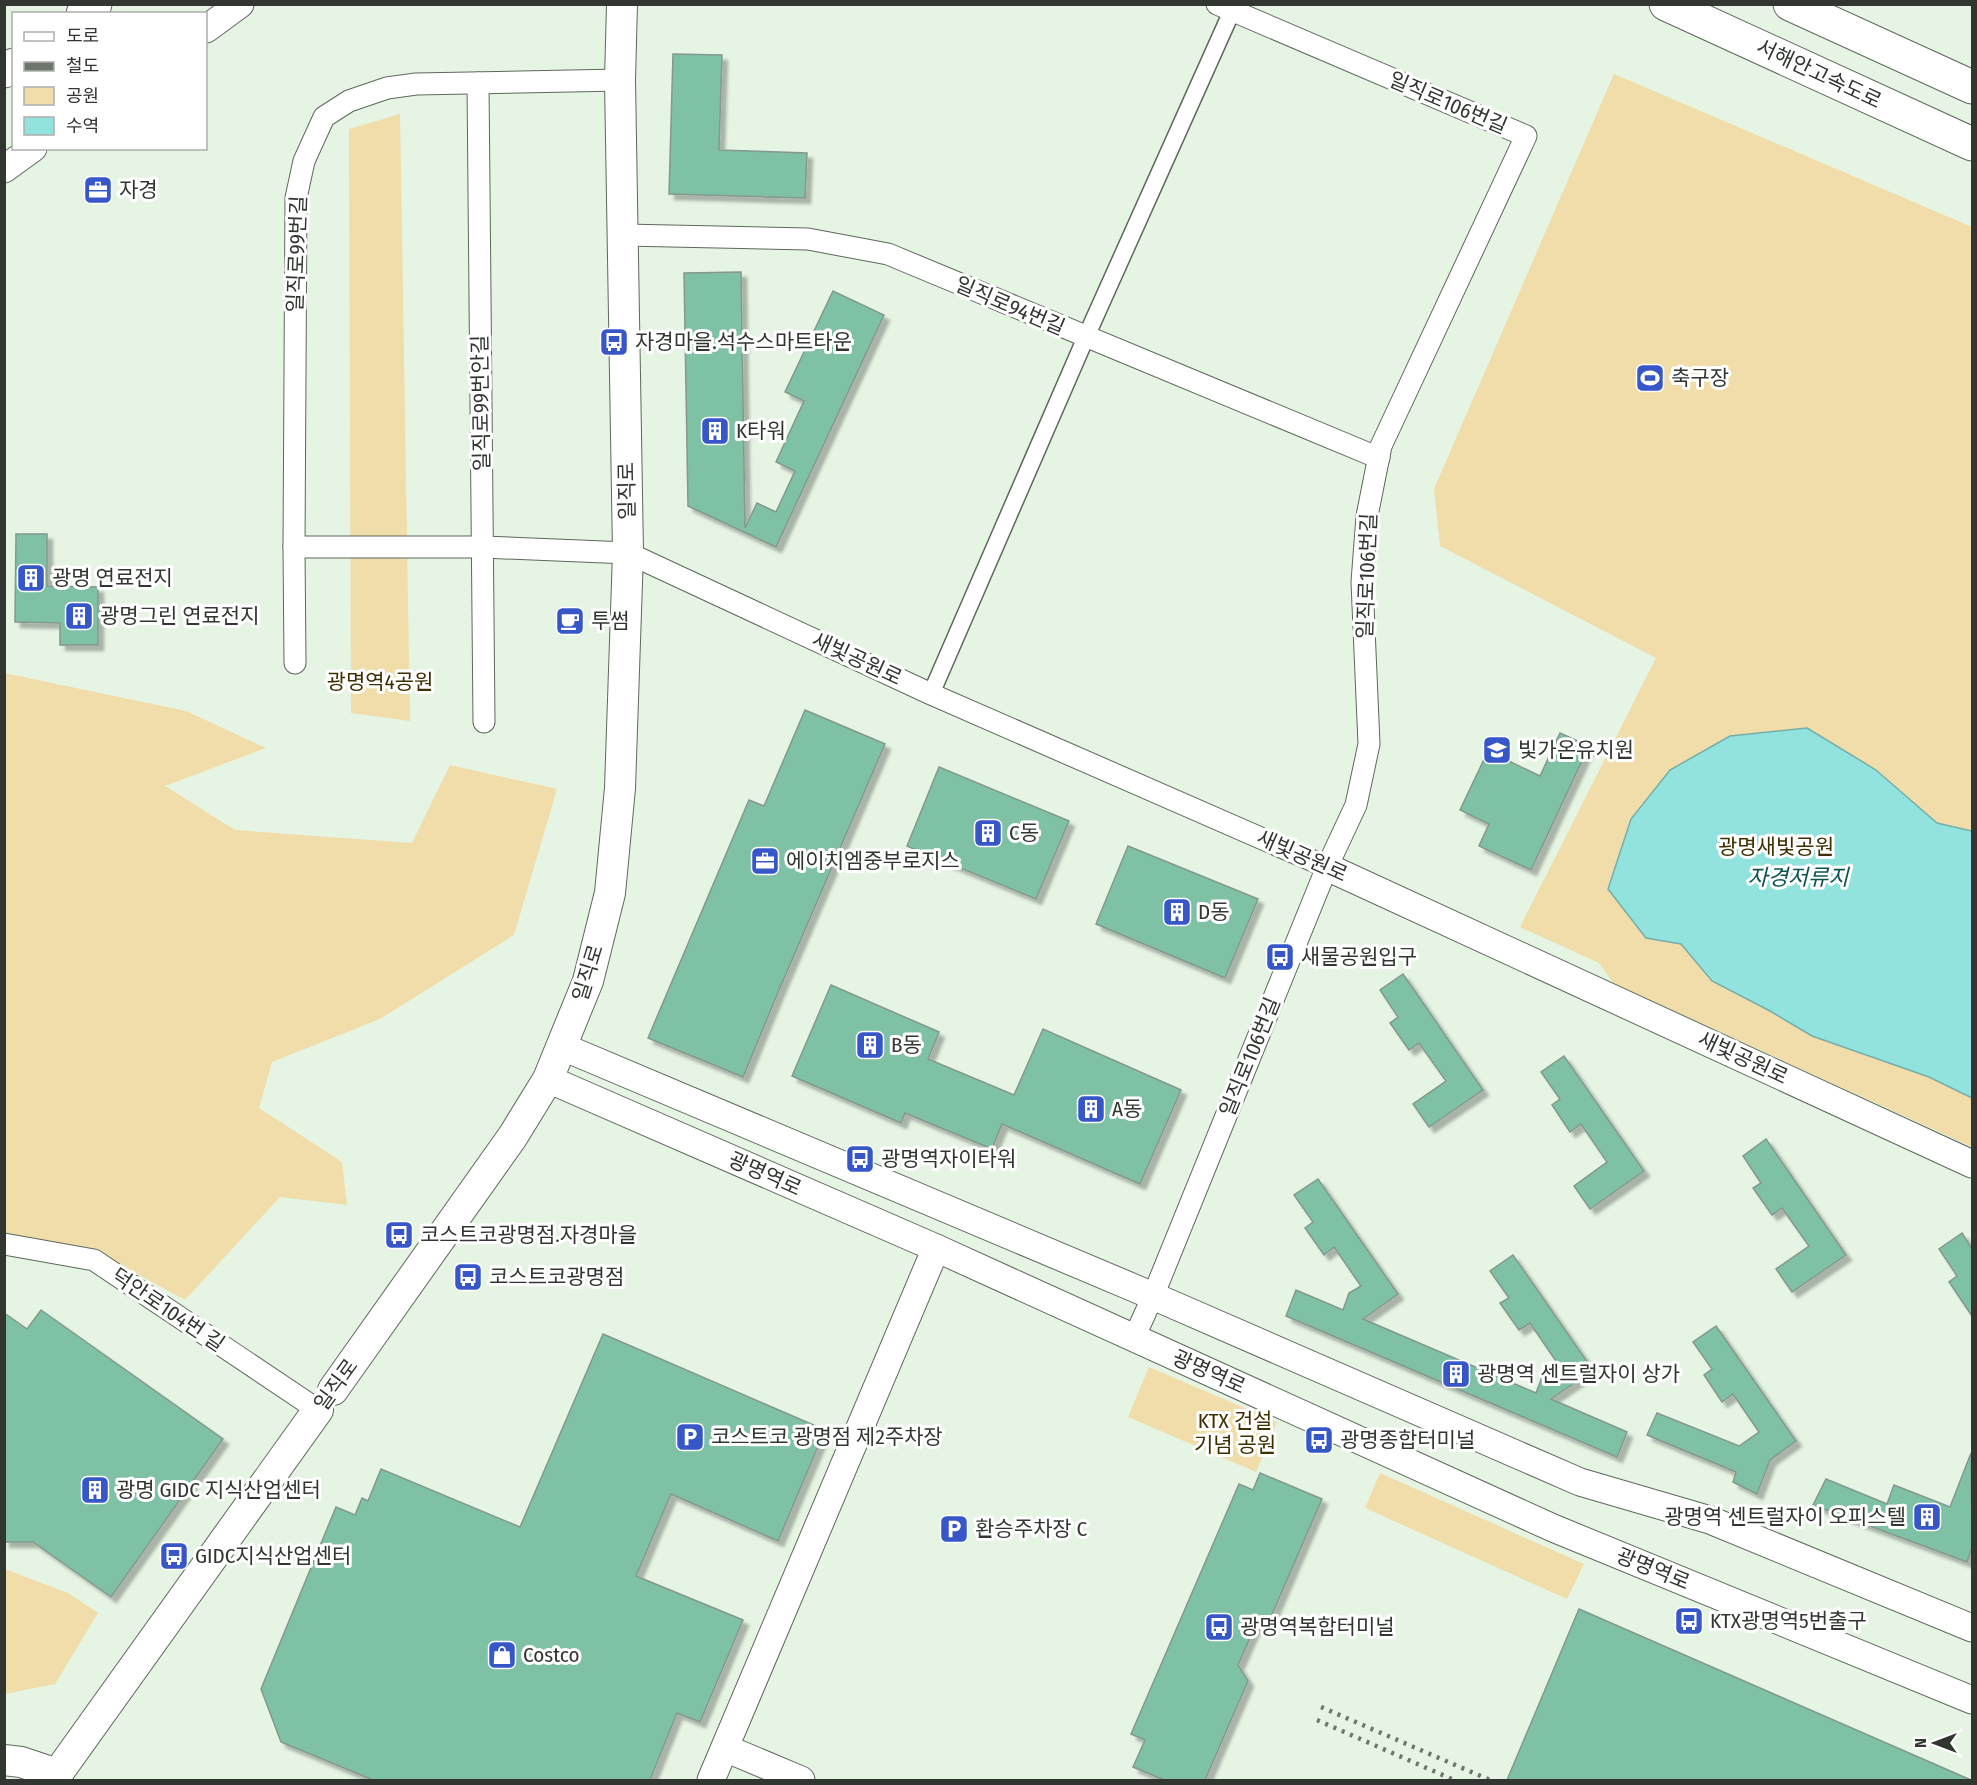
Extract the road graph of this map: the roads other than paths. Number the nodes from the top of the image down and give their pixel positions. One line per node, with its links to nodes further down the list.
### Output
1 (240, 4): 6 (street)
2 (622, 4): 7 (main road, 일직로)
3 (1666, 4): 10 (highway, 서해안고속도로)
4 (1790, 4): 9 (highway)
5 (1225, 8): 14 (street); 15 (street, 일직로106번길)
6 (207, 28)
7 (620, 80): 8 (street, 일직로99번길); 13 (main road, 일직로)
8 (478, 83): 16 (street, 일직로99번길); 17 (street, 일직로99번안길)
9 (1972, 87)
10 (1972, 144)
11 (30, 150): 12 (street)
12 (4, 169)
13 (624, 235): 14 (street, 일직로94번길); 18 (main road, 일직로)
14 (1086, 338): 15 (street, 일직로94번길); 20 (street)
15 (1379, 458): 22 (street, 일직로106번길)
16 (294, 547): 17 (street); 19 (street, 일직로99번길)
17 (483, 547): 18 (street); 21 (street, 일직로99번안길)
18 (628, 553): 20 (street, 새빛공원로); 23 (main road, 일직로)
19 (295, 663)
20 (931, 694): 22 (street, 새빛공원로)
21 (484, 722)
22 (1327, 867): 25 (street, 새빛공원로); 28 (street, 일직로106번길)
23 (563, 1047): 24 (main road, 일직로); 28 (street, 광명역로)
24 (548, 1079): 27 (street, 광명역로); 30 (main road, 일직로)
25 (1972, 1164)
26 (4, 1244): 30 (street, 덕안로104번 길)
27 (936, 1248): 29 (street, 광명역로); 33 (street)
28 (1153, 1296): 29 (street, 일직로106번길); 31 (street, 광명역로)
29 (1134, 1338): 32 (street, 광명역로)
30 (325, 1400): 35 (main road, 일직로)
31 (1972, 1628)
32 (1972, 1700)
33 (725, 1748): 36 (street); 37 (street)
34 (4, 1760): 35 (main road)
35 (61, 1778)
36 (711, 1780)
37 (801, 1780)

